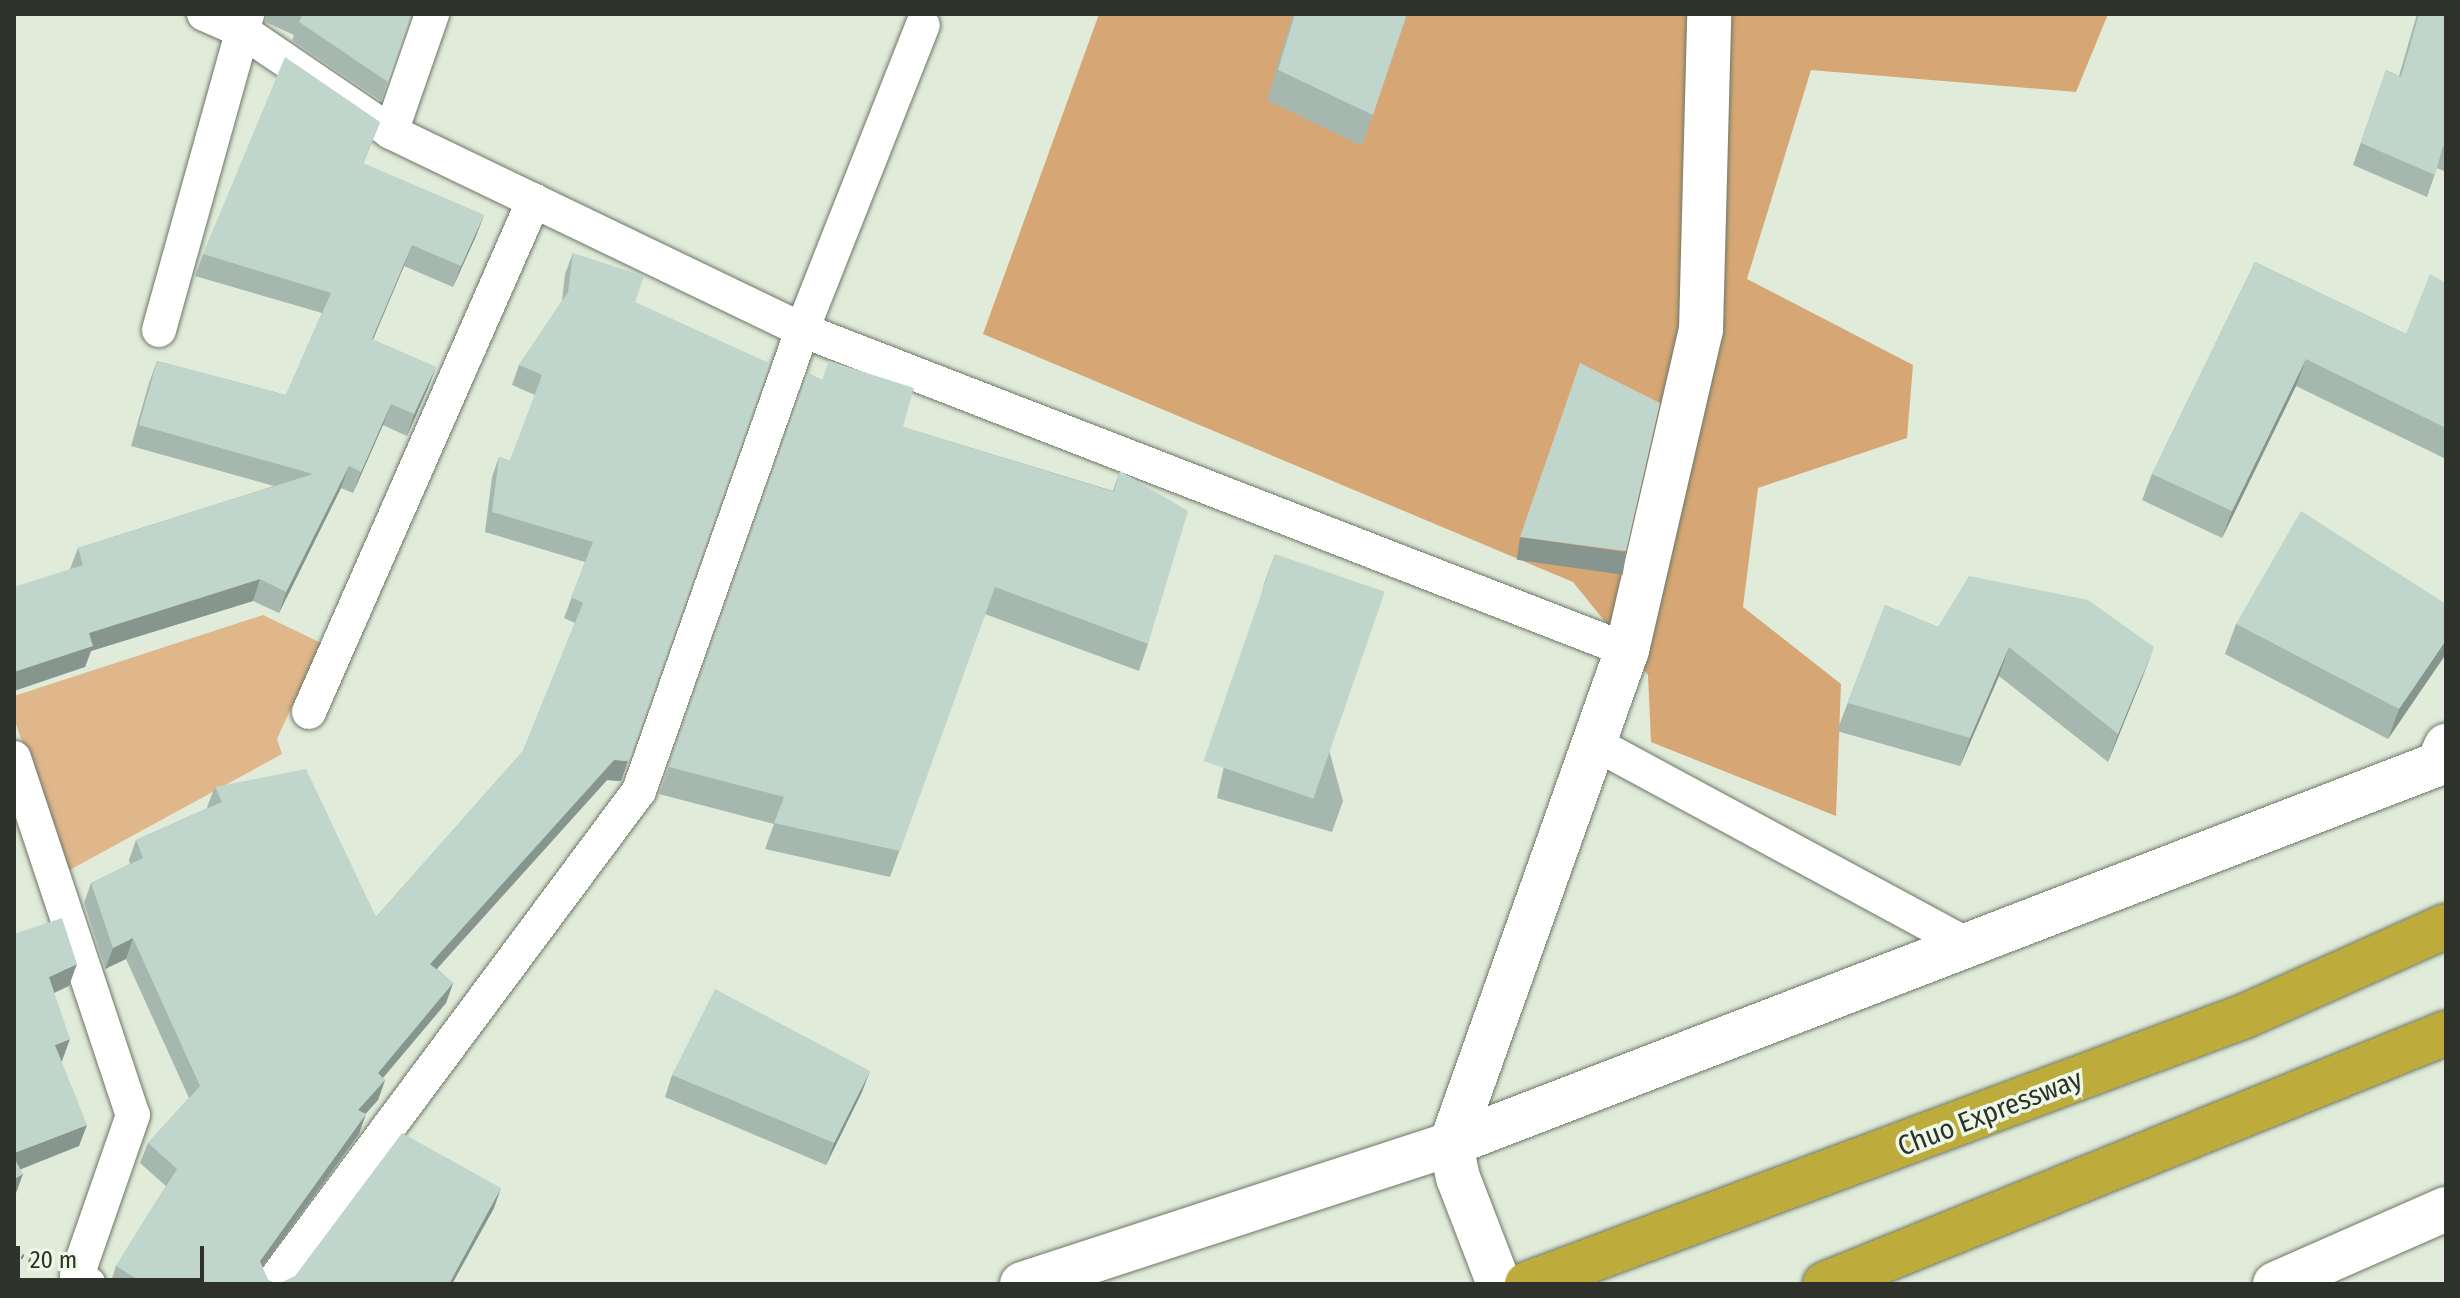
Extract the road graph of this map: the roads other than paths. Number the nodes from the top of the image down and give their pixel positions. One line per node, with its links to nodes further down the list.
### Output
1 (204, 14): 4 (lane)
2 (432, 14): 6 (lane)
3 (1709, 14): 10 (street)
4 (244, 22): 6 (lane); 8 (lane)
5 (923, 25): 9 (lane)
6 (391, 132): 7 (lane)
7 (534, 200): 9 (lane); 11 (lane)
8 (159, 330)
9 (802, 330): 10 (lane); 21 (lane)
10 (1627, 650): 12 (street)
11 (309, 712)
12 (1594, 743): 16 (lane); 18 (street)
13 (14, 758): 20 (lane)
14 (2443, 765): 16 (street)
15 (2446, 926): 24 (highway, Chuo Expressway)
16 (1967, 945): 18 (street)
17 (2446, 1033): 25 (highway)
18 (1455, 1161): 22 (street); 23 (street)
19 (2446, 1209): 26 (street)
20 (89, 1284)
21 (272, 1284)
22 (1022, 1284)
23 (1499, 1284)
24 (1527, 1284)
25 (1825, 1284)
26 (2275, 1284)

